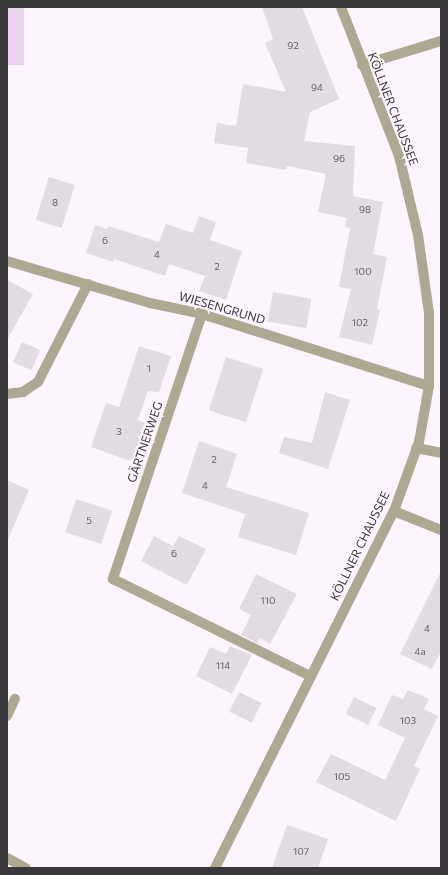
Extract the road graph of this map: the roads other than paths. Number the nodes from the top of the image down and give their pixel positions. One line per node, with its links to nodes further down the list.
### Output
1 (341, 7): 3 (street, KÖLLNER CHAUSSEE)
2 (441, 41): 3 (street)
3 (362, 65): 7 (street, KÖLLNER CHAUSSEE)
4 (7, 261): 5 (street, WIESENGRUND)
5 (88, 284): 6 (street, WIESENGRUND); 8 (street)
6 (202, 314): 7 (street, WIESENGRUND); 13 (street, GÄRTNERWEG)
7 (429, 386): 9 (street, KÖLLNER CHAUSSEE)
8 (7, 394)
9 (416, 448): 10 (street); 11 (street, KÖLLNER CHAUSSEE)
10 (441, 453)
11 (394, 511): 12 (street); 13 (street, KÖLLNER CHAUSSEE)
12 (441, 530)
13 (310, 676): 18 (street, KÖLLNER CHAUSSEE)
14 (15, 699): 15 (street)
15 (7, 716)
16 (7, 858): 17 (street)
17 (26, 868)
18 (215, 868)

